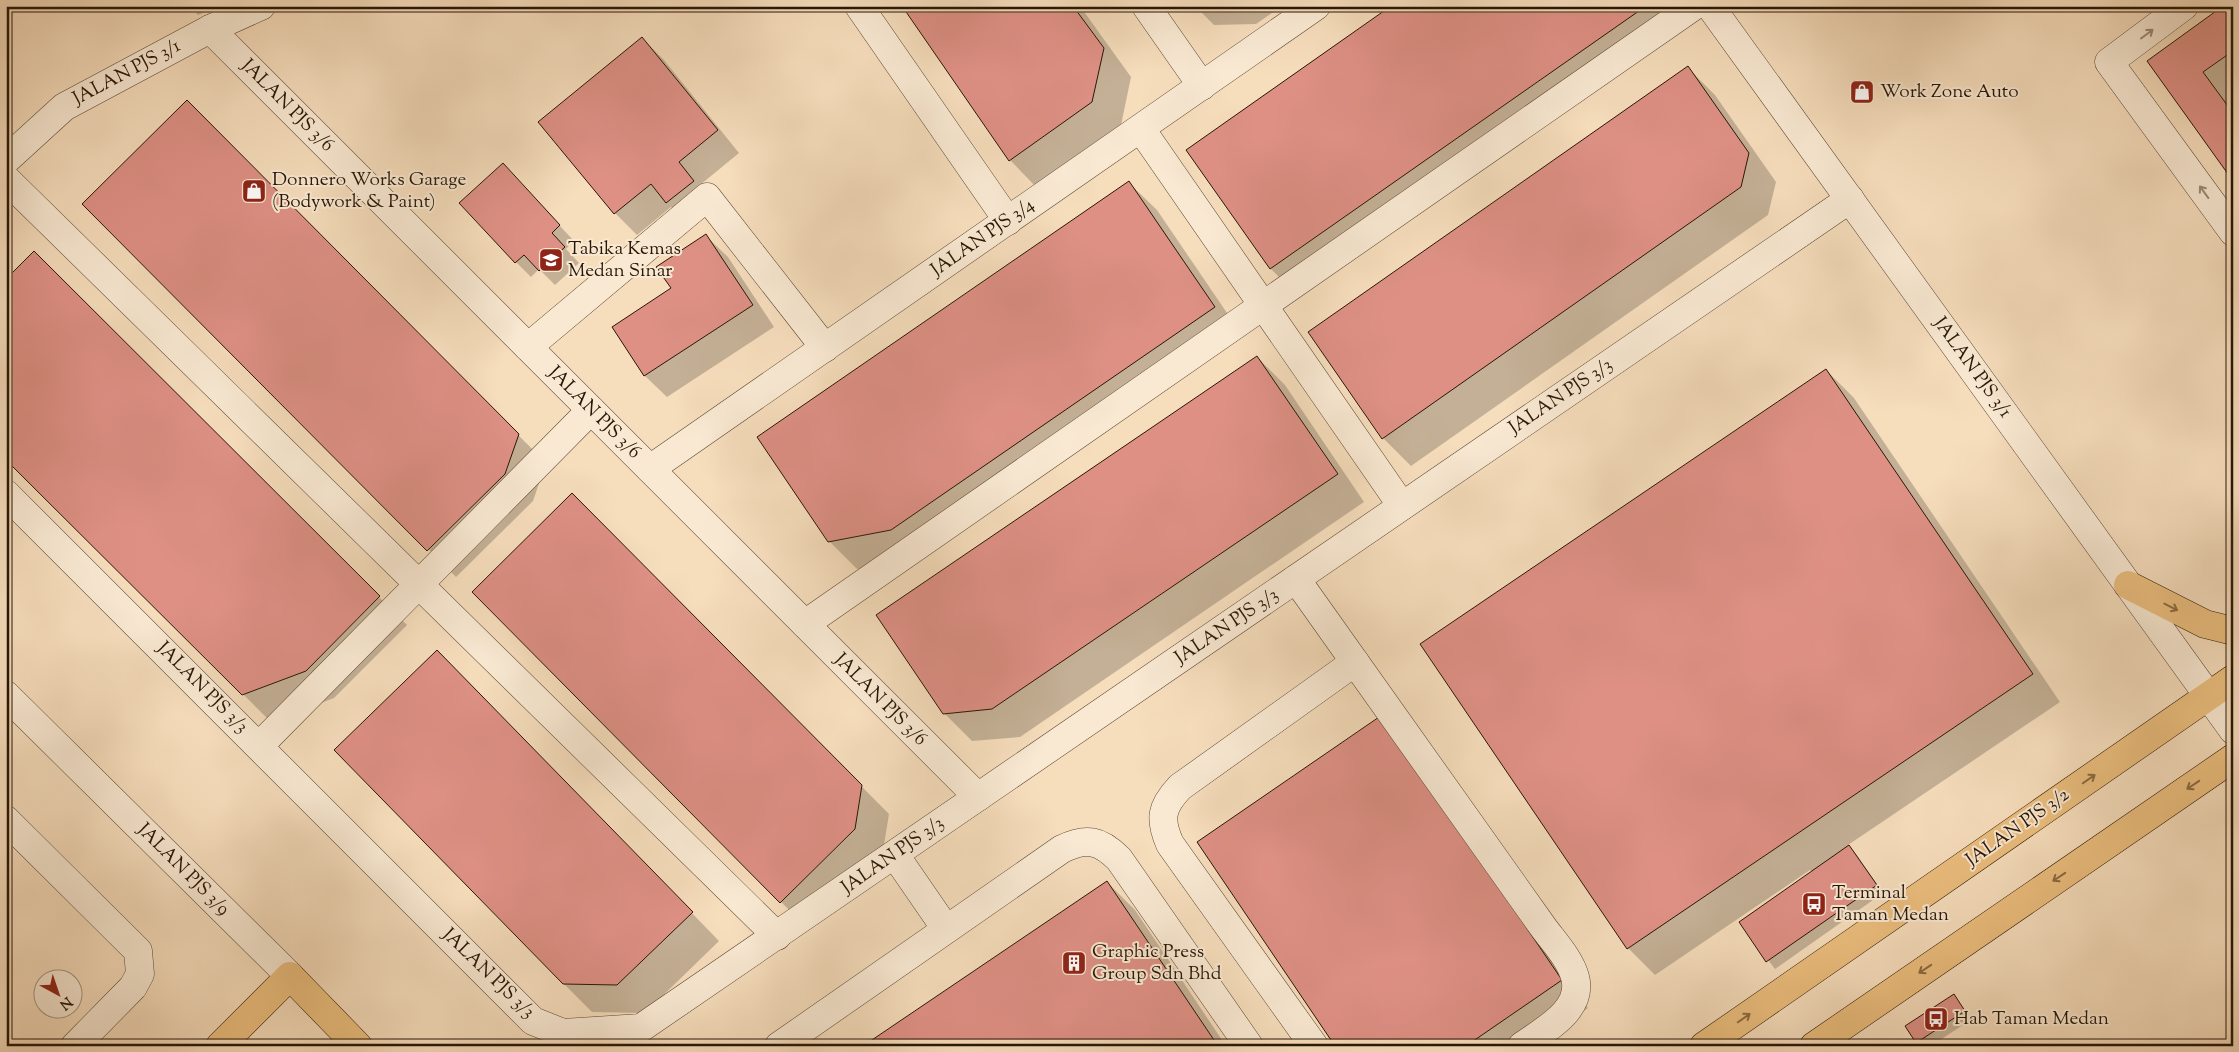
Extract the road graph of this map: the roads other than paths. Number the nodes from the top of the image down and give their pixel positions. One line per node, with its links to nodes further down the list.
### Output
1 (261, 6): 8 (street, JALAN PJS 3/1)
2 (859, 6): 14 (street)
3 (1146, 6): 9 (street)
4 (1316, 6): 9 (street, JALAN PJS 3/4)
5 (1694, 6): 16 (street)
6 (1710, 6): 13 (street, JALAN PJS 3/1)
7 (2184, 6): 15 (street, one-way to 7)
8 (210, 29): 11 (street, JALAN PJS 3/1); 17 (street, JALAN PJS 3/6)
9 (1202, 86): 10 (street, JALAN PJS 3/4)
10 (1141, 129): 14 (street, JALAN PJS 3/4); 16 (street)
11 (6, 160)
12 (6, 179): 24 (street)
13 (1850, 198): 22 (street, JALAN PJS 3/3); 25 (street, JALAN PJS 3/1)
14 (1008, 221): 18 (street, JALAN PJS 3/4)
15 (2233, 232)
16 (1263, 306): 22 (street); 26 (street)
17 (528, 347): 18 (street); 19 (street, JALAN PJS 3/6)
18 (825, 348): 20 (street, JALAN PJS 3/4)
19 (591, 410): 20 (street, JALAN PJS 3/6); 24 (street)
20 (650, 469): 26 (street, JALAN PJS 3/6)
21 (6, 494): 33 (street, JALAN PJS 3/3)
22 (1402, 506): 23 (street, JALAN PJS 3/3)
23 (1296, 579): 28 (street); 35 (street, JALAN PJS 3/3)
24 (418, 584): 33 (street); 39 (street)
25 (2128, 584): 27 (main road, one-way to 27); 31 (street, JALAN PJS 3/1)
26 (805, 624): 35 (street, JALAN PJS 3/6)
27 (2233, 631)
28 (1355, 662): 46 (street); 47 (street)
29 (2233, 679): 31 (main road, JALAN PJS 3/2)
30 (6, 695): 40 (street, JALAN PJS 3/9)
31 (2209, 696): 32 (street, JALAN PJS 3/1); 48 (main road, JALAN PJS 3/2, one-way to 31)
32 (2233, 730)
33 (259, 746): 39 (street, JALAN PJS 3/3)
34 (2233, 758): 49 (main road, one-way to 49)
35 (978, 798): 37 (street, JALAN PJS 3/3)
36 (6, 820): 42 (street)
37 (895, 855): 38 (street); 39 (street, JALAN PJS 3/3)
38 (946, 929): 44 (street); 45 (street)
39 (776, 936)
40 (290, 976): 41 (main road); 43 (main road, JALAN PJS 3/9)
41 (229, 1043)
42 (75, 1046)
43 (358, 1046)
44 (779, 1046)
45 (1249, 1046)
46 (1314, 1046)
47 (1522, 1046)
48 (1704, 1046)
49 (1814, 1046)

